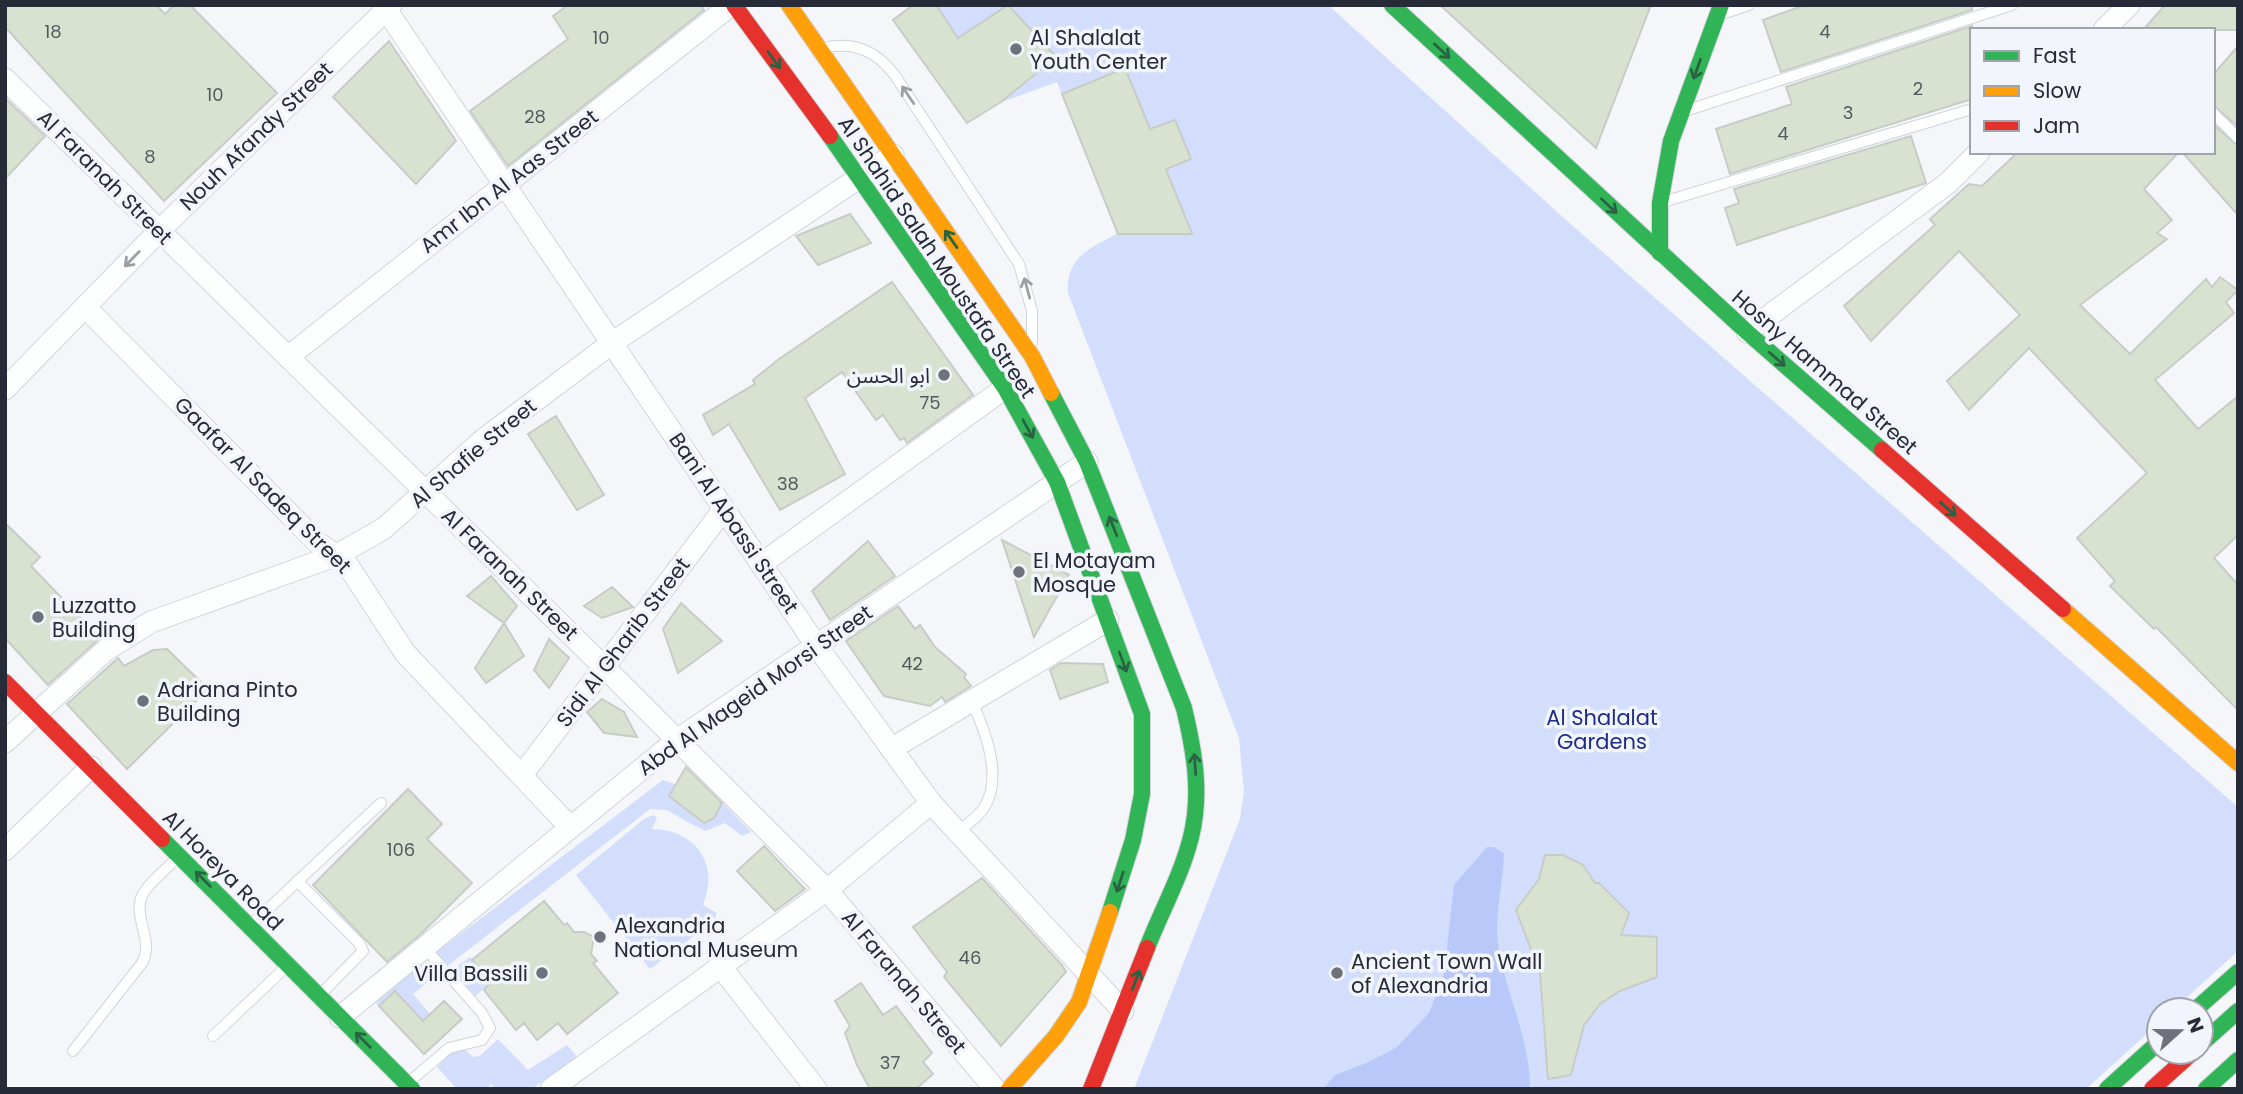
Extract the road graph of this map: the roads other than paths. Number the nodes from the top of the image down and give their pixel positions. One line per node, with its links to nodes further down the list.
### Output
1 (732, 5): 18 (main road, Al Shahid Salah Moustafa Street, one-way to 18); 19 (street, Amr Ibn Al Aas Street)
2 (789, 5): 10 (main road, Al Shahid Salah Moustafa Street)
3 (1392, 5): 22 (main road, Hosny Hammad Street, one-way to 22)
4 (1749, 5): 8 (lane)
5 (2012, 5): 13 (lane)
6 (2129, 5): 9 (street)
7 (387, 7): 19 (street, Bani Al Abassi Street); 21 (street, Nouh Afandy Street)
8 (1719, 11): 13 (main road, one-way to 13)
9 (2106, 28)
10 (820, 49): 17 (main road, Al Shahid Salah Moustafa Street); 26 (lane, one-way to 10)
11 (5, 79): 21 (street, Al Faranah Street)
12 (1970, 110): 20 (lane)
13 (1681, 112): 20 (main road)
14 (2215, 115): 15 (lane)
15 (2238, 138)
16 (1977, 154): 24 (street)
17 (893, 155): 18 (street, Al Shafie Street); 26 (main road, Al Shahid Salah Moustafa Street, one-way to 17)
18 (861, 179): 25 (street, Al Shafie Street); 28 (main road, Al Shahid Salah Moustafa Street)
19 (506, 184): 25 (street, Bani Al Abassi Street); 27 (street, Amr Ibn Al Aas Street)
20 (1660, 203): 22 (main road)
21 (159, 231): 23 (street, Nouh Afandy Street, one-way to 23); 27 (street, Al Faranah Street)
22 (1660, 253): 24 (main road, Hosny Hammad Street)
23 (85, 307): 29 (street, Nouh Afandy Street); 34 (street, Gaafar Al Sadeq Street)
24 (1747, 332): 45 (main road, Hosny Hammad Street, one-way to 45)
25 (612, 343): 32 (street, Al Shafie Street); 33 (street, Bani Al Abassi Street)
26 (1032, 356): 30 (main road, Al Shahid Salah Moustafa Street)
27 (288, 357): 32 (street, Al Faranah Street)
28 (1005, 388): 31 (main road, Al Shahid Salah Moustafa Street, one-way to 31); 35 (street)
29 (5, 389)
30 (1087, 462): 31 (street, Abd Al Mageid Morsi Street); 64 (main road, Al Shahid Salah Moustafa Street, one-way to 30)
31 (1056, 482): 36 (main road, Al Shahid Salah Moustafa Street); 37 (street, Abd Al Mageid Morsi Street)
32 (426, 492): 34 (street, Al Shafie Street); 38 (street, Al Faranah Street)
33 (724, 509): 35 (street, Bani Al Abassi Street); 38 (street, Sidi Al Gharib Street)
34 (337, 555): 41 (street, Al Shafie Street); 47 (street, Gaafar Al Sadeq Street)
35 (761, 564): 37 (street, Bani Al Abassi Street)
36 (1108, 620): 40 (street); 61 (main road, Al Shahid Salah Moustafa Street, one-way to 61)
37 (816, 645): 42 (street, Abd Al Mageid Morsi Street); 44 (street, Bani Al Abassi Street)
38 (604, 667): 42 (street, Al Faranah Street); 47 (street, Sidi Al Gharib Street)
39 (5, 682): 41 (main road, Al Horeya Road)
40 (972, 702): 44 (street); 51 (lane)
41 (37, 713): 43 (street, Al Shafie Street); 46 (main road, Al Horeya Road)
42 (677, 740): 50 (street, Abd Al Mageid Morsi Street); 55 (street, Al Faranah Street)
43 (5, 742)
44 (891, 749): 49 (street, Bani Al Abassi Street)
45 (2238, 763)
46 (91, 767): 52 (street); 53 (main road, Al Horeya Road)
47 (522, 775): 50 (street, Gaafar Al Sadeq Street)
48 (381, 803): 54 (lane)
49 (931, 803): 51 (street, Bani Al Abassi Street); 55 (street)
50 (570, 827): 57 (street, Abd Al Mageid Morsi Street)
51 (957, 832): 61 (street, Bani Al Abassi Street)
52 (8, 842)
53 (179, 856): 56 (main road, Al Horeya Road, one-way to 53); 69 (lane)
54 (298, 881): 56 (lane); 62 (lane)
55 (827, 890): 59 (street); 76 (street, Al Faranah Street)
56 (250, 926): 58 (main road, Al Horeya Road)
57 (425, 948): 66 (street, Abd Al Mageid Morsi Street); 73 (lane)
58 (288, 965): 62 (main road, Al Horeya Road); 68 (lane)
59 (721, 967): 74 (street); 75 (street)
60 (2238, 972): 63 (main road)
61 (1090, 977): 64 (street, Bani Al Abassi Street); 77 (main road, Al Shahid Salah Moustafa Street)
62 (319, 996): 66 (main road, Al Horeya Road)
63 (2211, 996)
64 (1123, 1011): 78 (main road, Al Shahid Salah Moustafa Street)
65 (2238, 1011): 67 (main road)
66 (340, 1017): 73 (main road, Al Horeya Road, one-way to 66)
67 (2215, 1032)
68 (213, 1036)
69 (73, 1051)
70 (2145, 1055): 79 (main road)
71 (2238, 1060): 81 (main road)
72 (2177, 1066): 80 (main road)
73 (409, 1087)
74 (551, 1089)
75 (816, 1089)
76 (995, 1089)
77 (1009, 1089)
78 (1091, 1089)
79 (2107, 1089)
80 (2152, 1089)
81 (2206, 1089)

